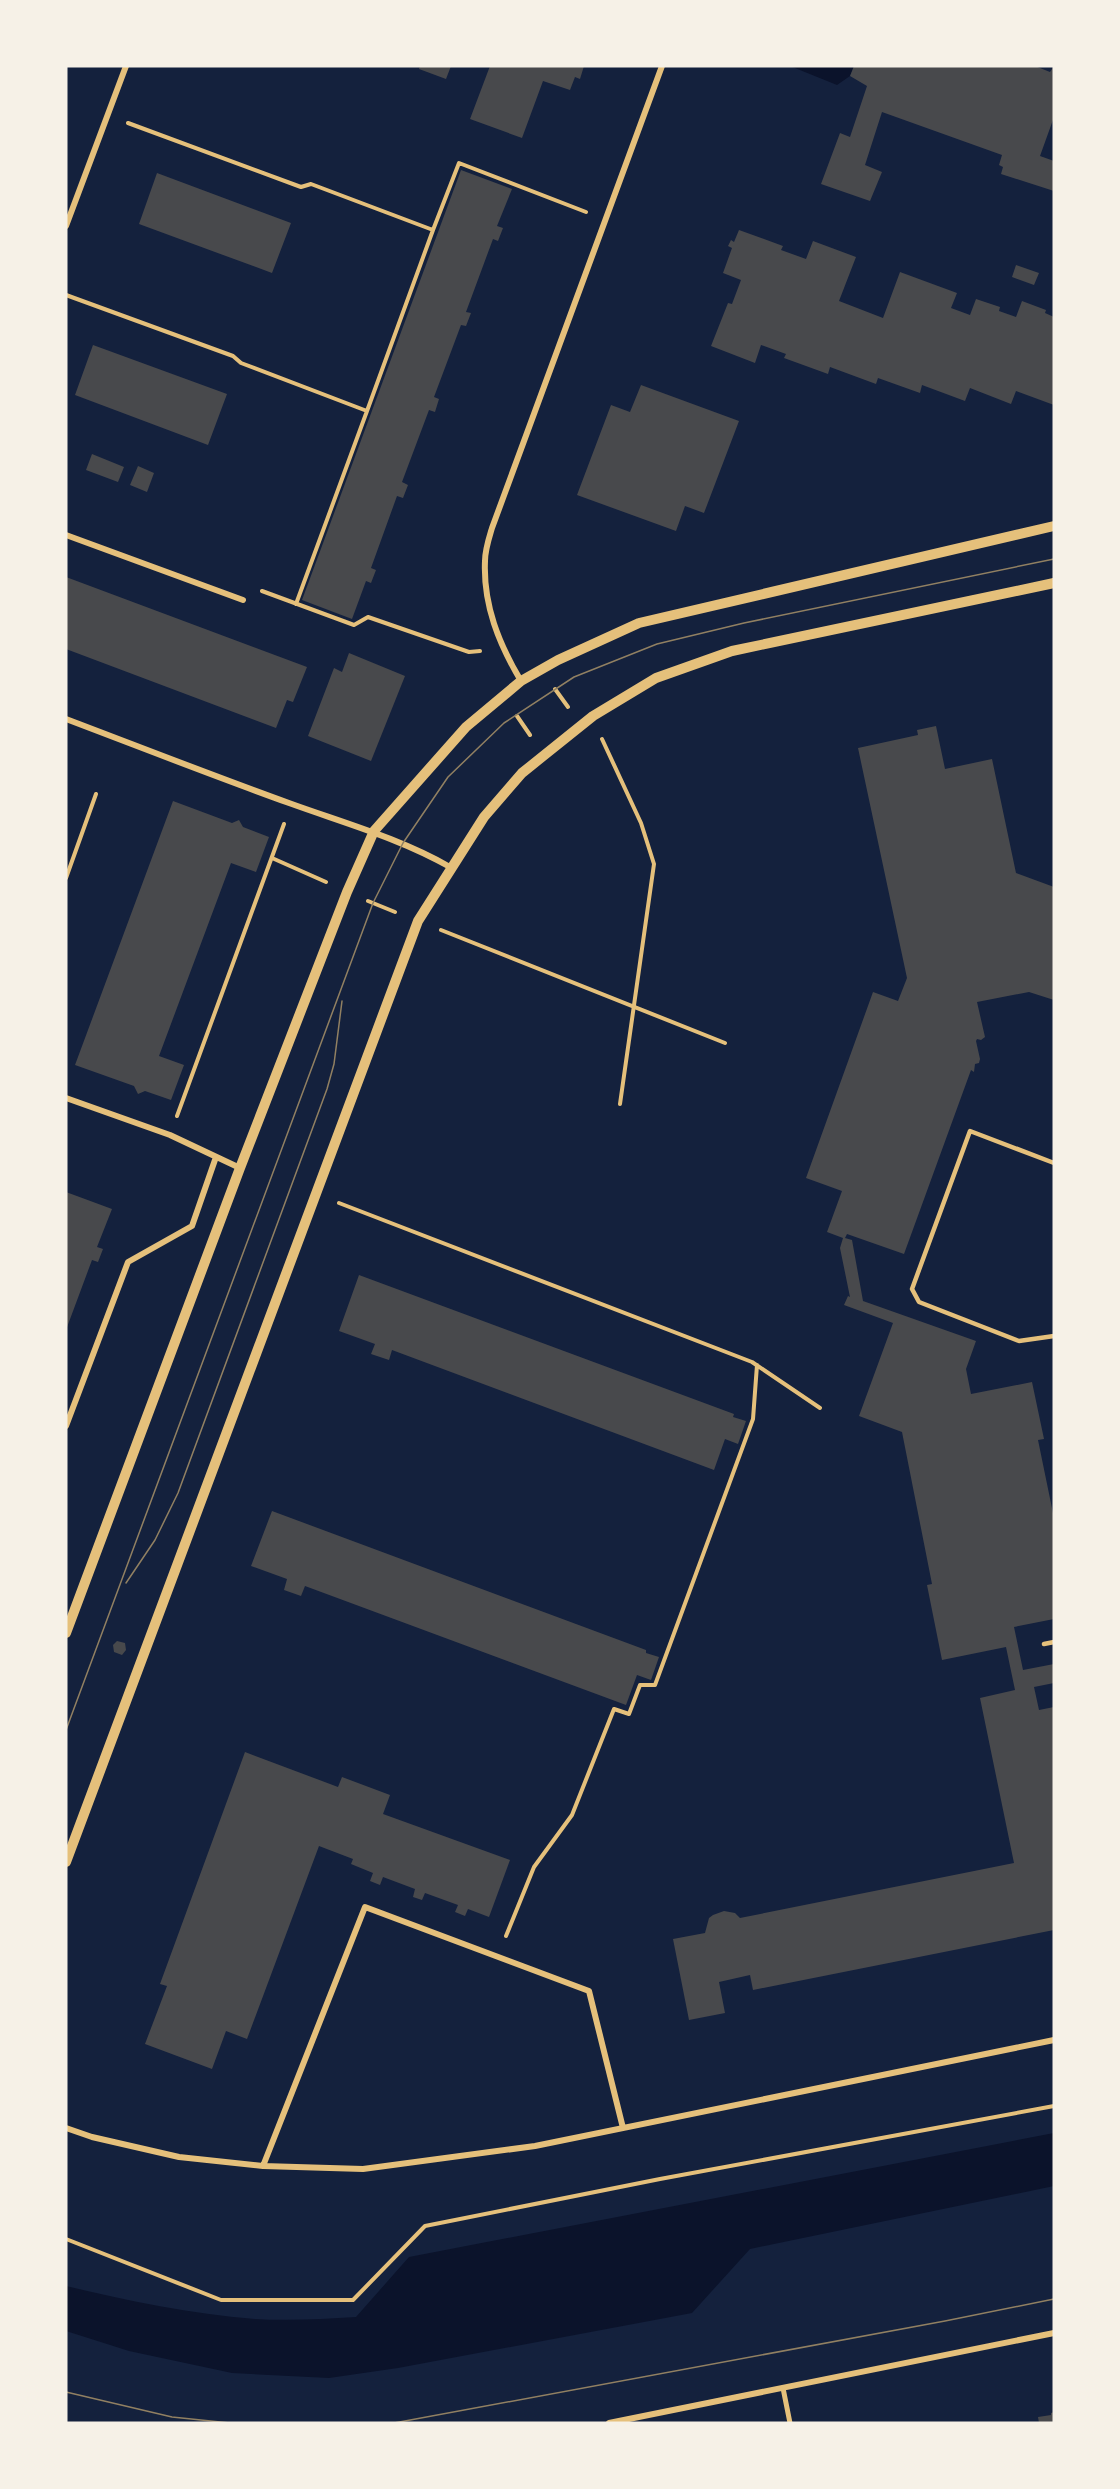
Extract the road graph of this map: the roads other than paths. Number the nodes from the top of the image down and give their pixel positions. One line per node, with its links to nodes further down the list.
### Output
1 (126, 66): 3 (street)
2 (662, 66): 8 (street)
3 (66, 226)
4 (1054, 526): 8 (street)
5 (66, 535): 7 (street)
6 (1054, 583): 11 (street)
7 (243, 600)
8 (521, 681): 10 (street)
9 (66, 719): 10 (street)
10 (374, 831): 11 (street); 15 (street)
11 (450, 867): 21 (street)
12 (66, 1098): 13 (street)
13 (216, 1157): 15 (street); 17 (street)
14 (1054, 1163): 16 (lane)
15 (240, 1168): 18 (street)
16 (1054, 1336)
17 (66, 1426)
18 (66, 1633)
19 (1054, 1642): 20 (lane)
20 (1044, 1644)
21 (66, 1862)
22 (1054, 2040): 24 (street)
23 (66, 2128): 25 (street)
24 (623, 2128): 25 (street); 25 (street)
25 (263, 2166)
26 (1054, 2333): 27 (street)
27 (783, 2388): 28 (street); 29 (street)
28 (609, 2423)
29 (790, 2423)

